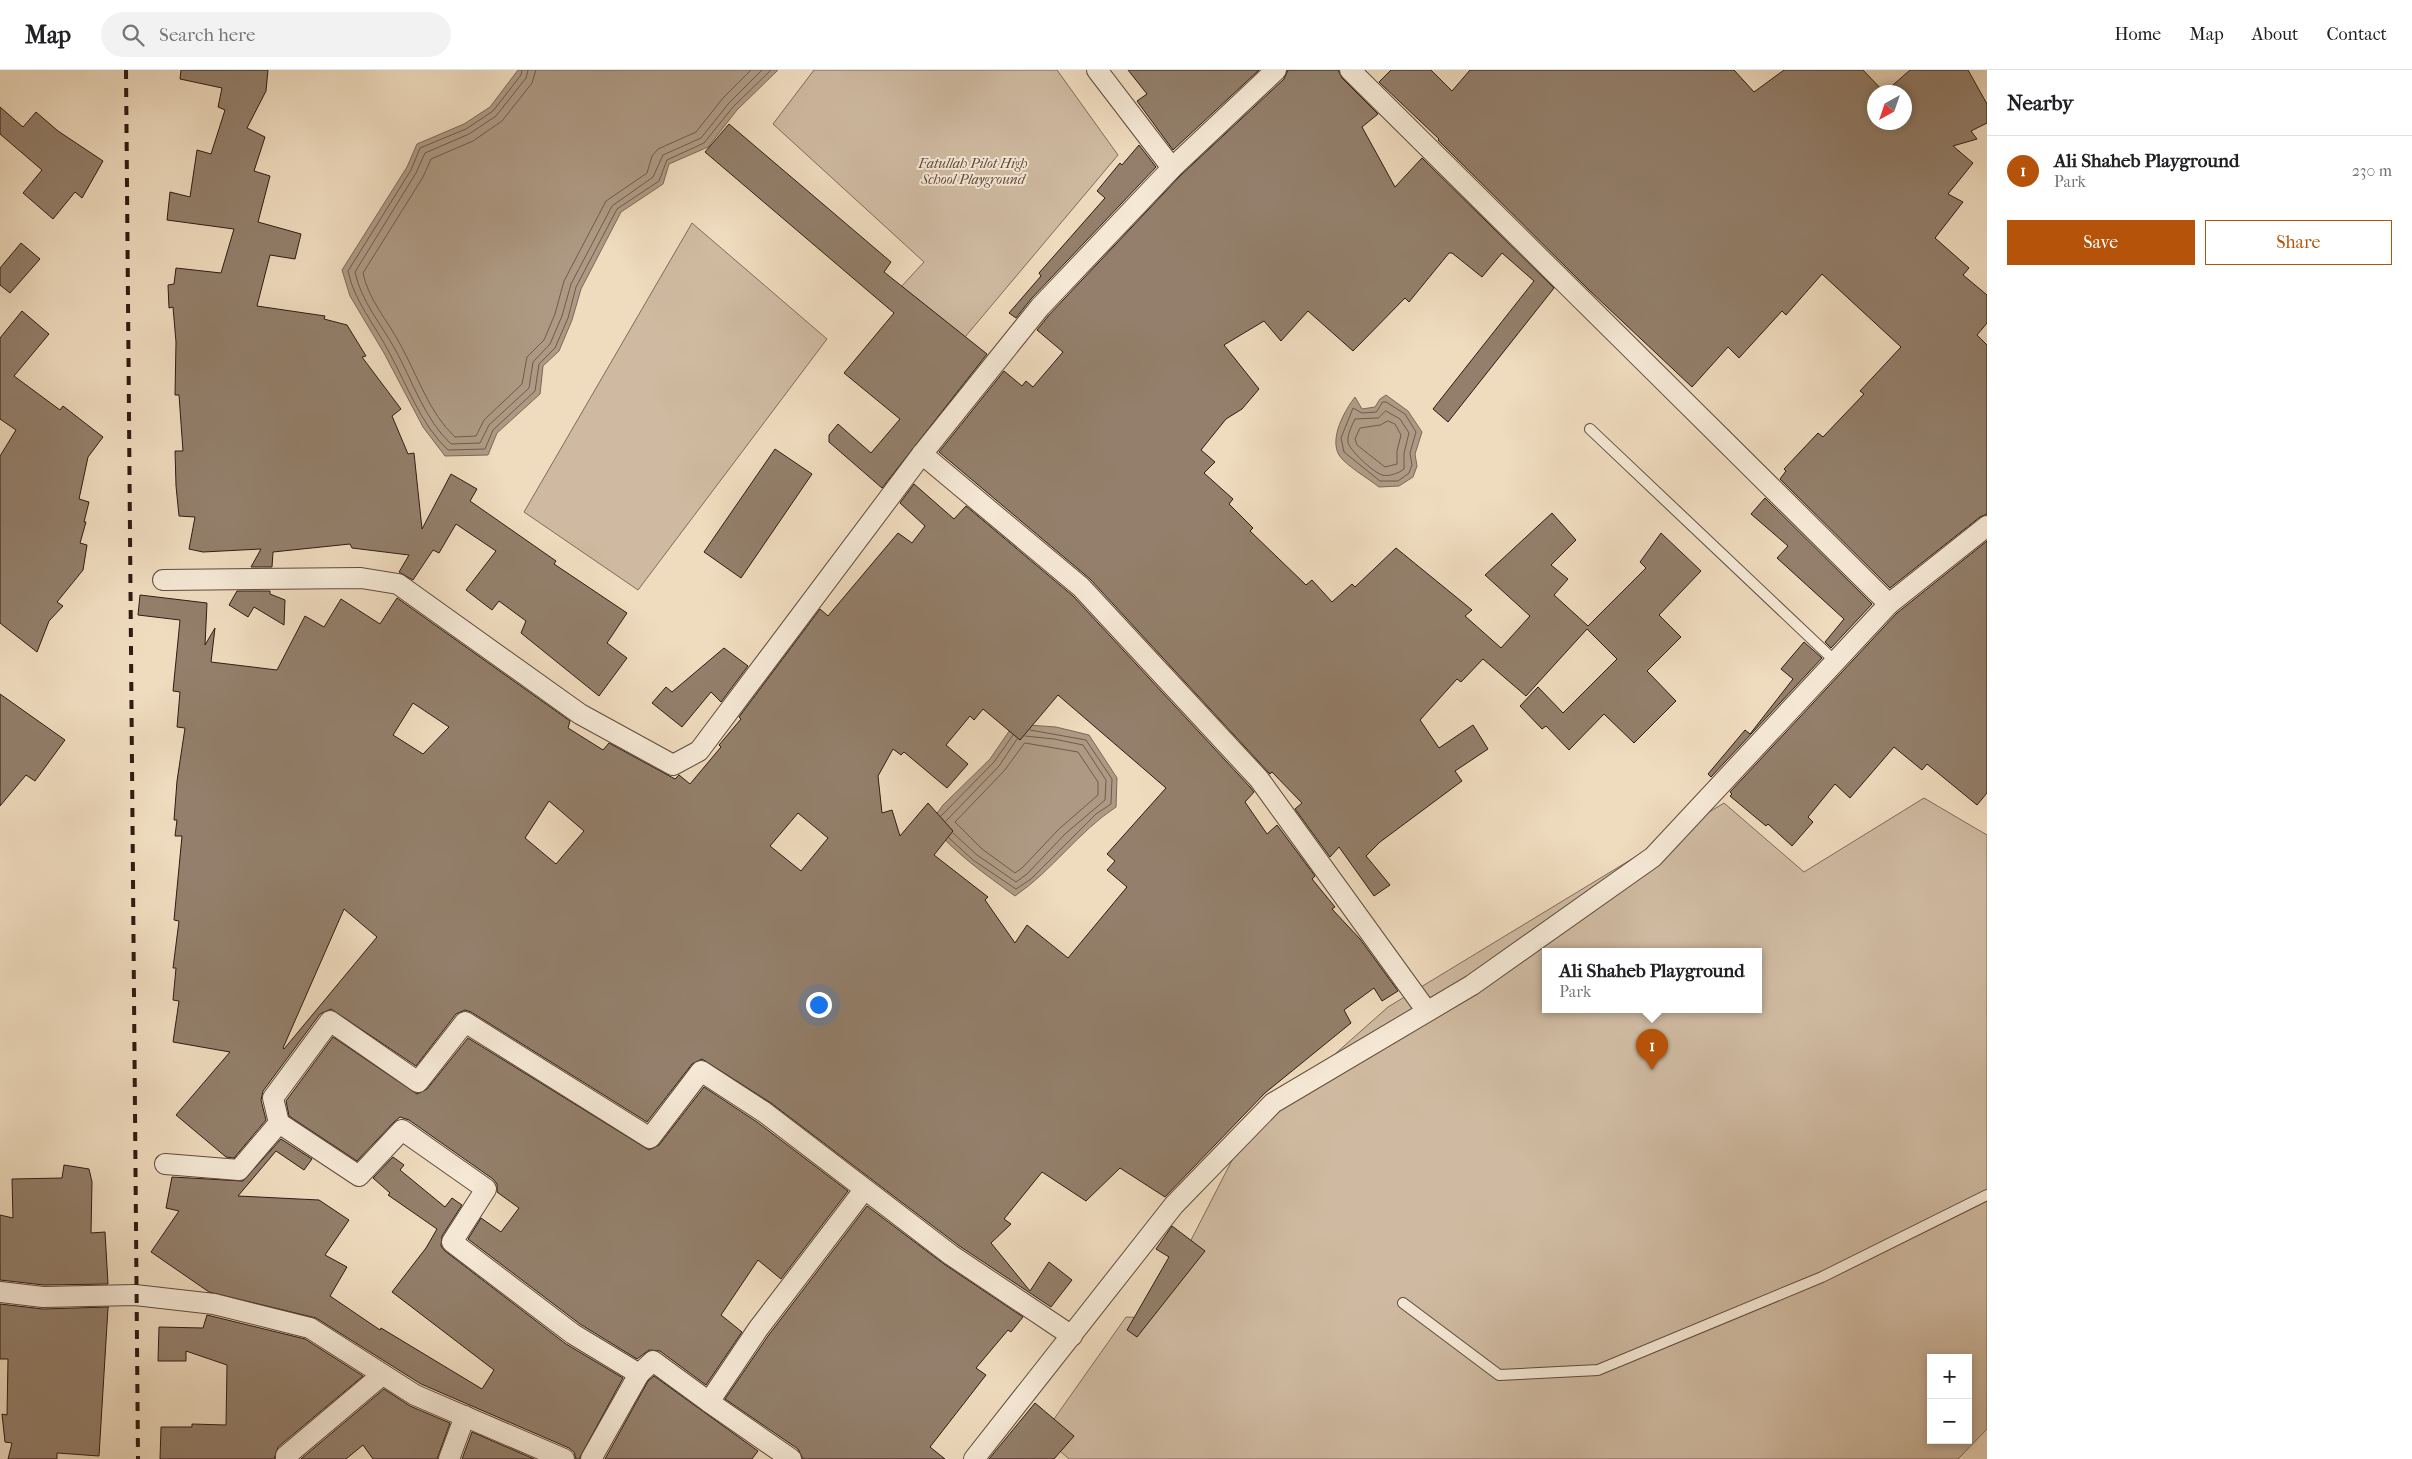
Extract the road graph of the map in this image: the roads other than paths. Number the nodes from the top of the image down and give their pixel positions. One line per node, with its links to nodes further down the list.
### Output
1 (1097, 70): 4 (street)
2 (1276, 70): 4 (street)
3 (1350, 70): 9 (street)
4 (1172, 168): 6 (street)
5 (1590, 429): 10 (lane)
6 (922, 454): 8 (street); 11 (street)
7 (1987, 526): 9 (street)
8 (164, 580)
9 (1888, 604): 10 (street)
10 (1836, 662): 11 (street)
11 (1426, 1010): 18 (street)
12 (279, 1123): 13 (street); 14 (street); 19 (street)
13 (165, 1164)
14 (864, 1190): 18 (street); 21 (street)
15 (1987, 1195): 17 (lane)
16 (0, 1292): 20 (street)
17 (1404, 1303)
18 (1072, 1336): 28 (street)
19 (639, 1374): 21 (street); 26 (street)
20 (382, 1375): 22 (street); 23 (street)
21 (709, 1402): 27 (street)
22 (464, 1416): 24 (street); 25 (street)
23 (286, 1459)
24 (450, 1459)
25 (564, 1459)
26 (591, 1459)
27 (791, 1459)
28 (974, 1459)

